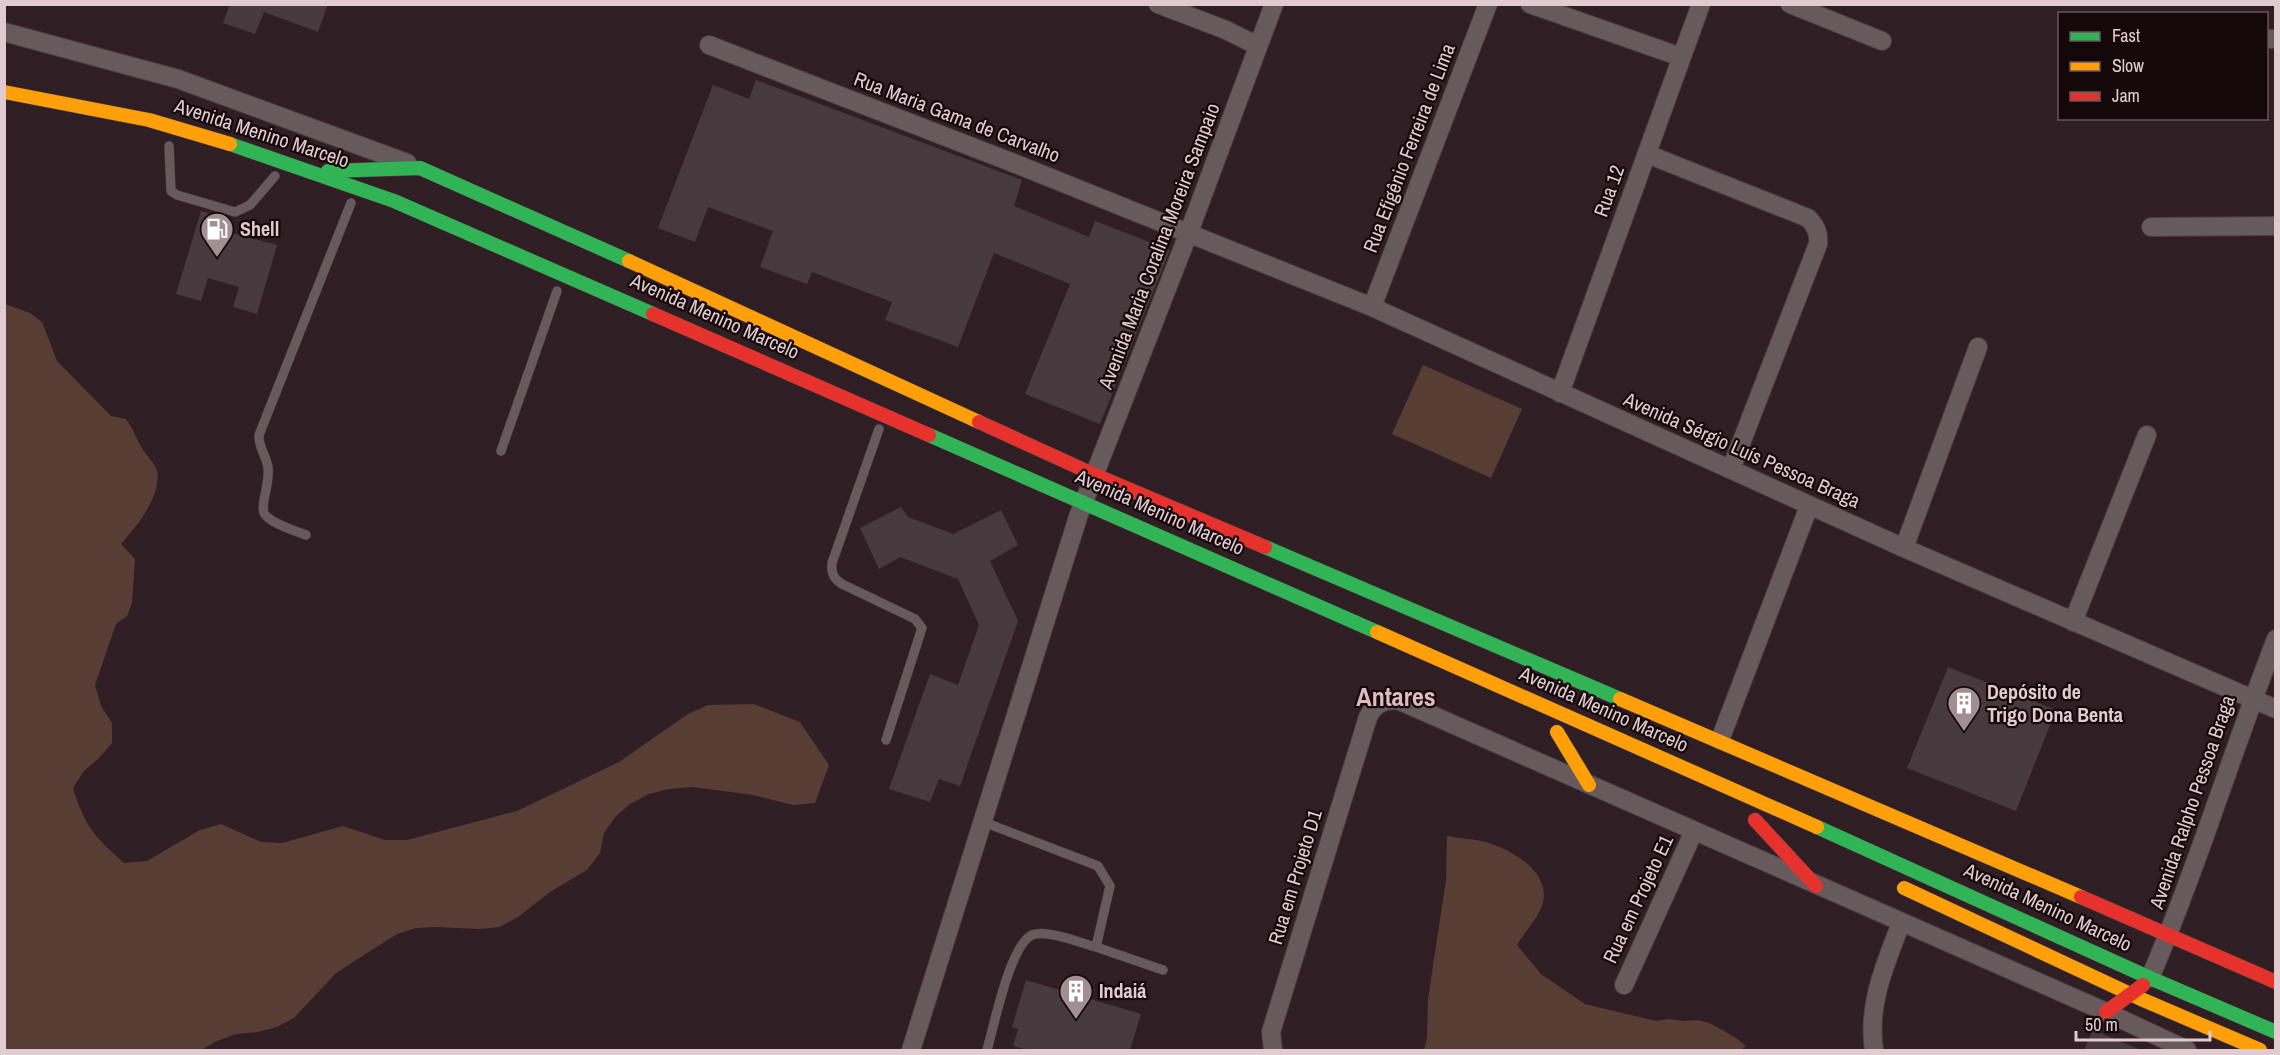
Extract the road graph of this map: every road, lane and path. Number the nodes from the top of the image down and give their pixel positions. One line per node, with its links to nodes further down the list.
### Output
1 (1158, 4): 10 (street)
2 (1274, 4): 10 (street, Avenida Maria Coralina Moreira Sampaio)
3 (1488, 4): 24 (street, Rua Efigênio Ferreira de Lima)
4 (1530, 4): 11 (street)
5 (1701, 4): 11 (street, Rua 12)
6 (1790, 4): 8 (street)
7 (4, 32): 16 (street)
8 (1882, 41)
9 (709, 45): 22 (street, Rua Maria Gama de Carvalho)
10 (1258, 46): 22 (street, Avenida Maria Coralina Moreira Sampaio)
11 (1681, 57): 15 (street, Rua 12)
12 (4, 92): 17 (main road, Avenida Menino Marcelo)
13 (163, 145): 14 (main road, Avenida Menino Marcelo); 18 (lane)
14 (187, 151)
15 (1647, 154): 28 (street, Rua 12); 34 (street)
16 (420, 168): 17 (main road); 26 (main road)
17 (309, 171): 31 (main road, Avenida Menino Marcelo)
18 (274, 176)
19 (351, 203): 38 (lane)
20 (2276, 226): 21 (street)
21 (2151, 227)
22 (1190, 232): 24 (street, Avenida Sérgio Luís Pessoa Braga); 35 (street, Avenida Maria Coralina Moreira Sampaio)
23 (557, 291): 33 (lane)
24 (1372, 307): 28 (street, Avenida Sérgio Luís Pessoa Braga)
25 (1978, 347): 39 (street)
26 (861, 367): 27 (main road); 35 (main road)
27 (886, 392)
28 (1560, 393): 34 (street, Avenida Sérgio Luís Pessoa Braga)
29 (903, 409): 31 (main road)
30 (879, 429): 44 (lane)
31 (928, 434): 37 (main road, Avenida Menino Marcelo)
32 (2146, 435): 40 (street)
33 (501, 451)
34 (1731, 469): 36 (street, Avenida Sérgio Luís Pessoa Braga)
35 (1095, 475): 37 (street, Avenida Maria Coralina Moreira Sampaio); 45 (main road)
36 (1809, 506): 39 (street, Avenida Sérgio Luís Pessoa Braga); 45 (street)
37 (1079, 514): 48 (street, Avenida Maria Coralina Moreira Sampaio); 57 (main road, Avenida Menino Marcelo)
38 (306, 535)
39 (1904, 548): 40 (street, Avenida Sérgio Luís Pessoa Braga)
40 (2073, 622): 42 (street, Avenida Sérgio Luís Pessoa Braga)
41 (2276, 639): 42 (street, Avenida Ralpho Pessoa Braga)
42 (2253, 698): 43 (street, Avenida Sérgio Luís Pessoa Braga); 54 (street, Avenida Ralpho Pessoa Braga)
43 (2276, 709)
44 (886, 740)
45 (1719, 740): 54 (main road)
46 (1578, 742): 47 (main road, Avenida Menino Marcelo)
47 (1589, 785): 49 (street); 65 (street, Rua em Projeto D1)
48 (981, 821): 55 (lane); 63 (street, Avenida Maria Coralina Moreira Sampaio)
49 (1694, 831): 52 (street); 59 (street, Rua em Projeto E1)
50 (1788, 835): 52 (main road)
51 (1892, 883): 60 (main road)
52 (1816, 886): 53 (street)
53 (1901, 923): 61 (street); 66 (street)
54 (2168, 935): 57 (street, Avenida Ralpho Pessoa Braga); 58 (main road)
55 (1096, 947): 56 (lane); 64 (lane)
56 (1163, 970)
57 (2150, 978): 60 (main road); 62 (main road, Avenida Menino Marcelo)
58 (2276, 982)
59 (1624, 985)
60 (2131, 994): 61 (main road); 68 (main road)
61 (2106, 1012): 67 (street)
62 (2276, 1032)
63 (911, 1050)
64 (987, 1050)
65 (1272, 1050)
66 (1874, 1050)
67 (2187, 1050)
68 (2260, 1050)

